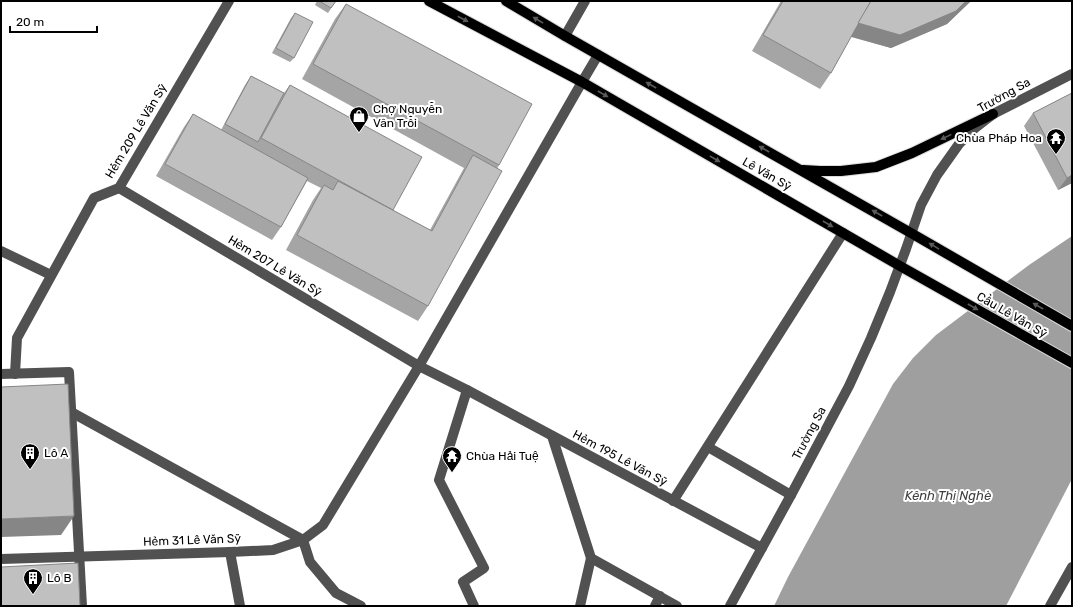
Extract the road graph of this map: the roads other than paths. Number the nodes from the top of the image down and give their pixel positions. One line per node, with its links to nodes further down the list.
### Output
1 (230, 1): 11 (street, Hẻm 209 Lê Văn Sỹ)
2 (429, 1): 8 (main road, Lê Văn Sỹ, one-way to 8)
3 (506, 1): 5 (main road, Lê Văn Sỹ, one-way to 3)
4 (585, 1): 5 (street)
5 (564, 36): 6 (main road, Lê Văn Sỹ)
6 (598, 55): 8 (street); 10 (main road, Lê Văn Sỹ, one-way to 6)
7 (1072, 74): 9 (street, Trường Sa)
8 (582, 82): 12 (main road, Lê Văn Sỹ, one-way to 12); 21 (street)
9 (993, 114): 10 (main road, one-way to 10); 13 (street, Trường Sa)
10 (799, 169): 13 (main road, Lê Văn Sỹ, one-way to 10)
11 (119, 188): 17 (street, Hẻm 209 Lê Văn Sỹ); 21 (street, Hẻm 207 Lê Văn Sỹ)
12 (843, 233): 16 (main road, Lê Văn Sỹ); 27 (street)
13 (911, 233): 15 (main road, Lê Văn Sỹ, one-way to 13); 16 (street, Trường Sa)
14 (1, 250): 17 (street)
15 (957, 260): 19 (main road, Cầu Lê Văn Sỹ, one-way to 15)
16 (900, 266): 18 (main road, Lê Văn Sỹ); 28 (street, Trường Sa)
17 (51, 275): 23 (street, Hẻm 209 Lê Văn Sỹ)
18 (939, 288): 20 (main road, Cầu Lê Văn Sỹ, one-way to 20)
19 (1072, 326)
20 (1072, 364)
21 (419, 366): 24 (street, Hẻm 207 Lê Văn Sỹ); 30 (street)
22 (1, 374): 23 (street)
23 (15, 374): 25 (street)
24 (467, 390): 26 (street, Hẻm 195 Lê Văn Sỹ); 41 (street)
25 (71, 412): 30 (street); 33 (street)
26 (552, 436): 29 (street, Hẻm 195 Lê Văn Sỹ); 34 (street)
27 (708, 447): 28 (street); 29 (street)
28 (791, 495): 31 (street, Trường Sa)
29 (673, 501): 31 (street, Hẻm 195 Lê Văn Sỹ)
30 (303, 540): 32 (street, Hẻm 31 Lê Văn Sỹ); 40 (street)
31 (762, 548): 45 (street, Trường Sa)
32 (230, 552): 33 (street, Hẻm 31 Lê Văn Sỹ); 39 (street)
33 (79, 556): 35 (street, Hẻm 31 Lê Văn Sỹ); 38 (street)
34 (591, 558): 37 (street); 42 (street)
35 (1, 559)
36 (1070, 573): 46 (street)
37 (660, 596): 43 (street); 44 (street)
38 (82, 606)
39 (240, 606)
40 (361, 606)
41 (474, 606)
42 (580, 606)
43 (655, 606)
44 (677, 606)
45 (730, 606)
46 (1050, 606)

